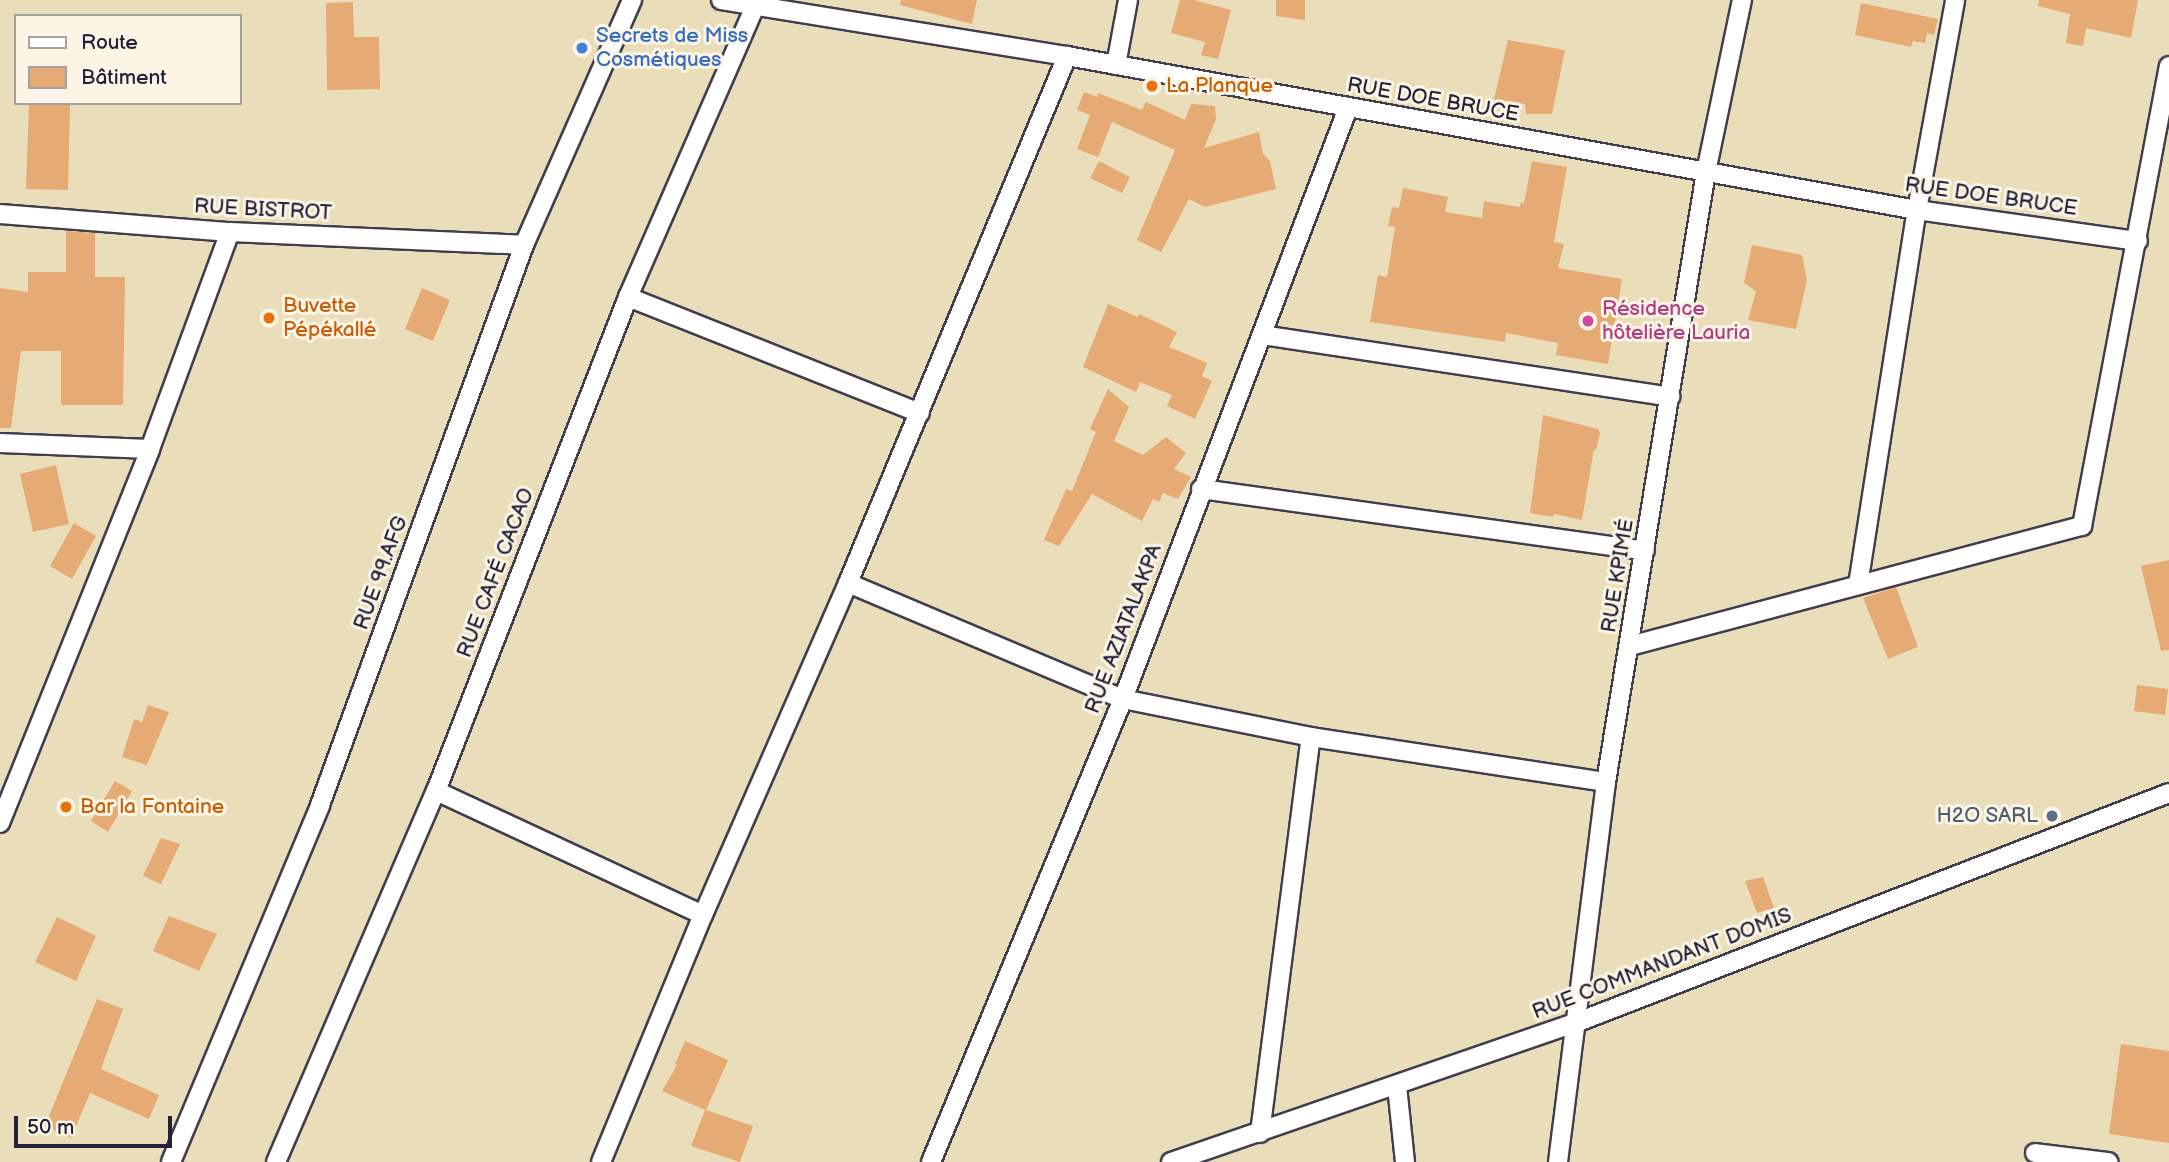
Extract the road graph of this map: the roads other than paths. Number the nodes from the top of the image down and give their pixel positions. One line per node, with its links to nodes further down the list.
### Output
1 (632, 0): 16 (street, RUE 99.AFG)
2 (721, 0): 6 (street, RUE DOE BRUCE)
3 (1128, 0): 8 (street)
4 (1742, 0): 11 (street, RUE KPIMÉ)
5 (1955, 0): 12 (street)
6 (757, 2): 7 (street, RUE DOE BRUCE); 17 (street, RUE CAFÉ CACAO)
7 (1067, 56): 8 (street, RUE DOE BRUCE); 20 (street)
8 (1116, 65): 10 (street, RUE DOE BRUCE)
9 (2169, 66): 15 (street)
10 (1348, 108): 11 (street, RUE DOE BRUCE); 18 (street, RUE AZIATALAKPA)
11 (1706, 172): 12 (street, RUE DOE BRUCE); 19 (street, RUE KPIMÉ)
12 (1917, 210): 15 (street, RUE DOE BRUCE); 26 (street)
13 (0, 214): 14 (street, RUE BISTROT)
14 (230, 232): 16 (street, RUE BISTROT); 22 (street)
15 (2138, 241): 26 (street)
16 (524, 245): 40 (street, RUE 99.AFG)
17 (628, 297): 20 (street); 32 (street, RUE CAFÉ CACAO)
18 (1262, 335): 19 (street); 23 (street, RUE AZIATALAKPA)
19 (1670, 397): 24 (street, RUE KPIMÉ)
20 (920, 413): 25 (street)
21 (0, 443): 22 (street)
22 (150, 449): 31 (street)
23 (1201, 489): 24 (street); 28 (street, RUE AZIATALAKPA)
24 (1645, 551): 27 (street, RUE KPIMÉ)
25 (848, 583): 28 (street); 35 (street)
26 (1858, 585): 27 (street)
27 (1630, 646): 30 (street, RUE KPIMÉ)
28 (1123, 699): 29 (street); 43 (street, RUE AZIATALAKPA)
29 (1311, 737): 30 (street); 38 (street)
30 (1606, 782): 36 (street, RUE KPIMÉ)
31 (7, 791): 34 (street)
32 (436, 791): 35 (street); 41 (street, RUE CAFÉ CACAO)
33 (2167, 791): 36 (street, RUE COMMANDANT DOMIS)
34 (0, 823)
35 (703, 915): 42 (street)
36 (1578, 1022): 37 (street, RUE COMMANDANT DOMIS); 46 (street, RUE KPIMÉ)
37 (1397, 1086): 38 (street, RUE COMMANDANT DOMIS); 45 (street)
38 (1260, 1133): 44 (street, RUE COMMANDANT DOMIS)
39 (2035, 1153): 47 (street)
40 (171, 1162)
41 (276, 1162)
42 (601, 1162)
43 (931, 1162)
44 (1171, 1162)
45 (1405, 1162)
46 (1558, 1162)
47 (2108, 1162)

